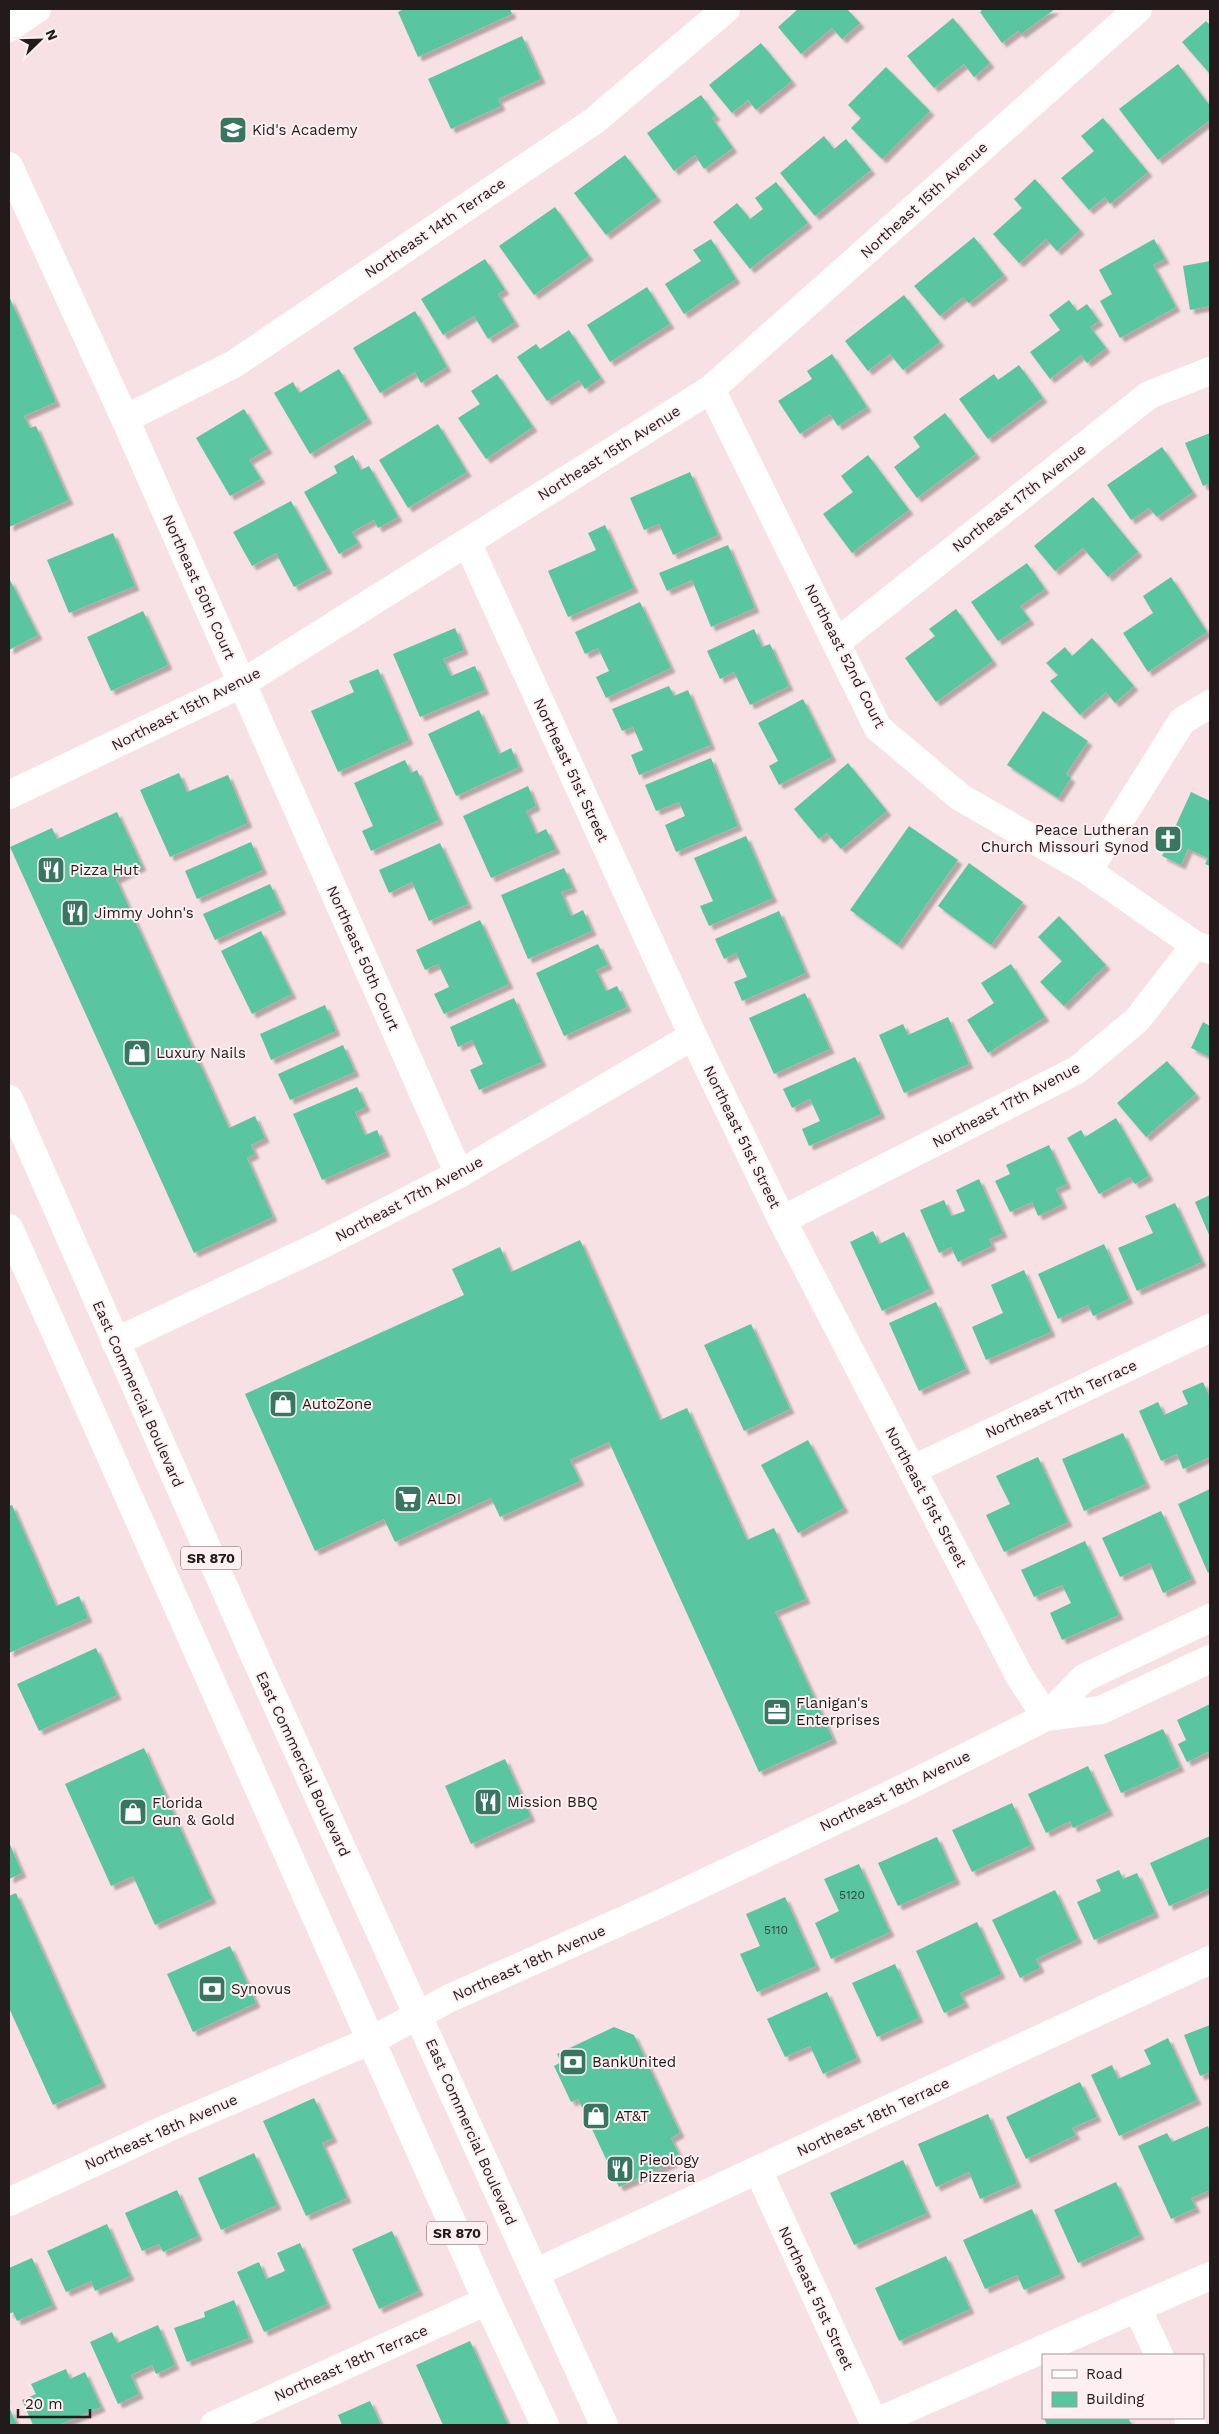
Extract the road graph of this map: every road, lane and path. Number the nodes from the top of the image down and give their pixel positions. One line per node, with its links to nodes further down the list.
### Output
1 (37, 9): 4 (street)
2 (726, 9): 8 (street, Northeast 14th Terrace)
3 (1138, 9): 7 (street, Northeast 15th Avenue)
4 (9, 28)
5 (9, 166): 8 (street, Northeast 50th Court)
6 (1210, 371): 10 (street, Northeast 17th Avenue)
7 (711, 389): 9 (street, Northeast 15th Avenue); 10 (street, Northeast 52nd Court)
8 (125, 419): 11 (street, Northeast 50th Court)
9 (467, 542): 11 (street, Northeast 15th Avenue); 16 (street, Northeast 51st Street)
10 (837, 642): 14 (street, Northeast 52nd Court)
11 (241, 684): 13 (street, Northeast 15th Avenue); 18 (street, Northeast 50th Court)
12 (1210, 704): 14 (street)
13 (9, 794)
14 (1088, 872): 15 (street, Northeast 52nd Court)
15 (1203, 947): 19 (street, Northeast 17th Avenue)
16 (693, 1036): 18 (street, Northeast 17th Avenue); 19 (street, Northeast 51st Street)
17 (9, 1099): 22 (street, East Commercial Boulevard / SR 870)
18 (459, 1174): 22 (street, Northeast 17th Avenue)
19 (782, 1220): 23 (street, Northeast 51st Street)
20 (9, 1228): 29 (street, SR 870)
21 (1210, 1328): 23 (street, Northeast 17th Terrace)
22 (115, 1342): 28 (street, East Commercial Boulevard / SR 870)
23 (912, 1470): 26 (street, Northeast 51st Street)
24 (1210, 1618): 26 (street, Northeast 18th Avenue)
25 (1210, 1659): 26 (street, Northeast 18th Avenue)
26 (1046, 1717): 28 (street, Northeast 18th Avenue)
27 (1210, 1960): 30 (street, Northeast 18th Terrace)
28 (418, 2015): 29 (street, Northeast 18th Avenue); 32 (street, East Commercial Boulevard / SR 870)
29 (372, 2040): 31 (street, Northeast 18th Avenue); 34 (street, SR 870)
30 (758, 2170): 32 (street, Northeast 18th Terrace); 37 (street, Northeast 51st Street)
31 (9, 2201)
32 (535, 2273): 40 (street, East Commercial Boulevard / SR 870)
33 (1210, 2276): 35 (street)
34 (487, 2301): 38 (street, Northeast 18th Terrace); 39 (street, SR 870)
35 (1138, 2310): 36 (street); 37 (street)
36 (1159, 2354)
37 (874, 2424)
38 (214, 2425)
39 (544, 2425)
40 (604, 2425)

